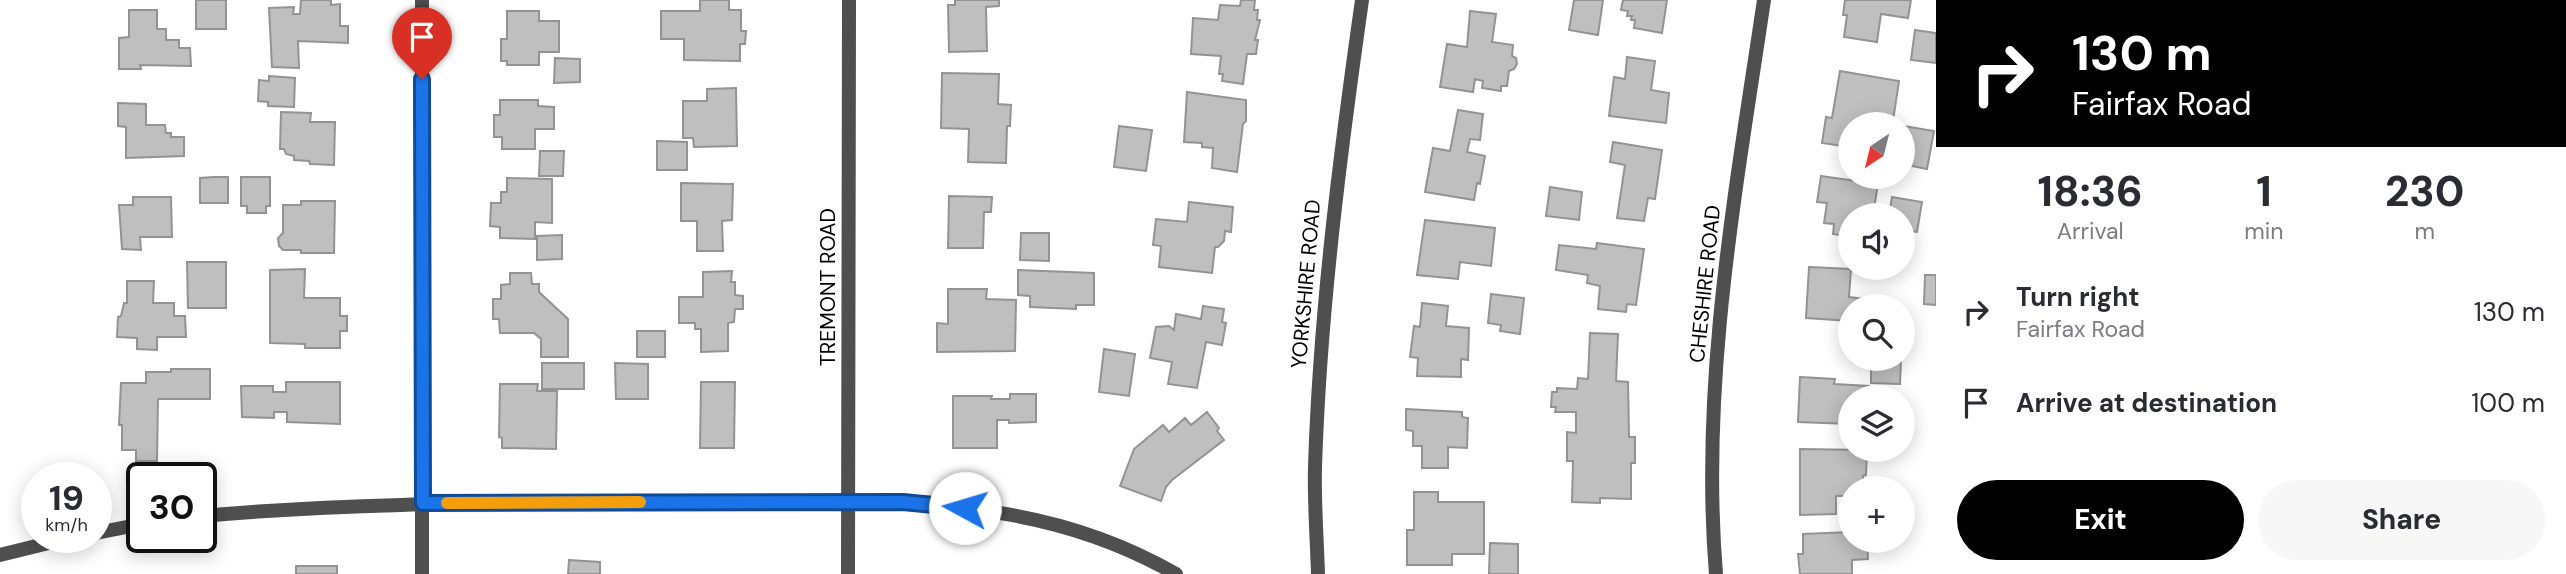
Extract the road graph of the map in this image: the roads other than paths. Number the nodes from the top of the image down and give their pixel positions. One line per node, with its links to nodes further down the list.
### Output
1 (422, 0): 6 (street)
2 (849, 0): 5 (street, TREMONT ROAD)
3 (1362, 0): 13 (street, YORKSHIRE ROAD)
4 (1764, 0): 14 (street, CHESHIRE ROAD)
5 (849, 502): 6 (street); 11 (street, TREMONT ROAD); 12 (street)
6 (423, 503): 7 (street); 10 (street)
7 (217, 514)
8 (21, 550): 9 (street)
9 (0, 555)
10 (422, 574)
11 (848, 574)
12 (1176, 574)
13 (1318, 574)
14 (1716, 574)

